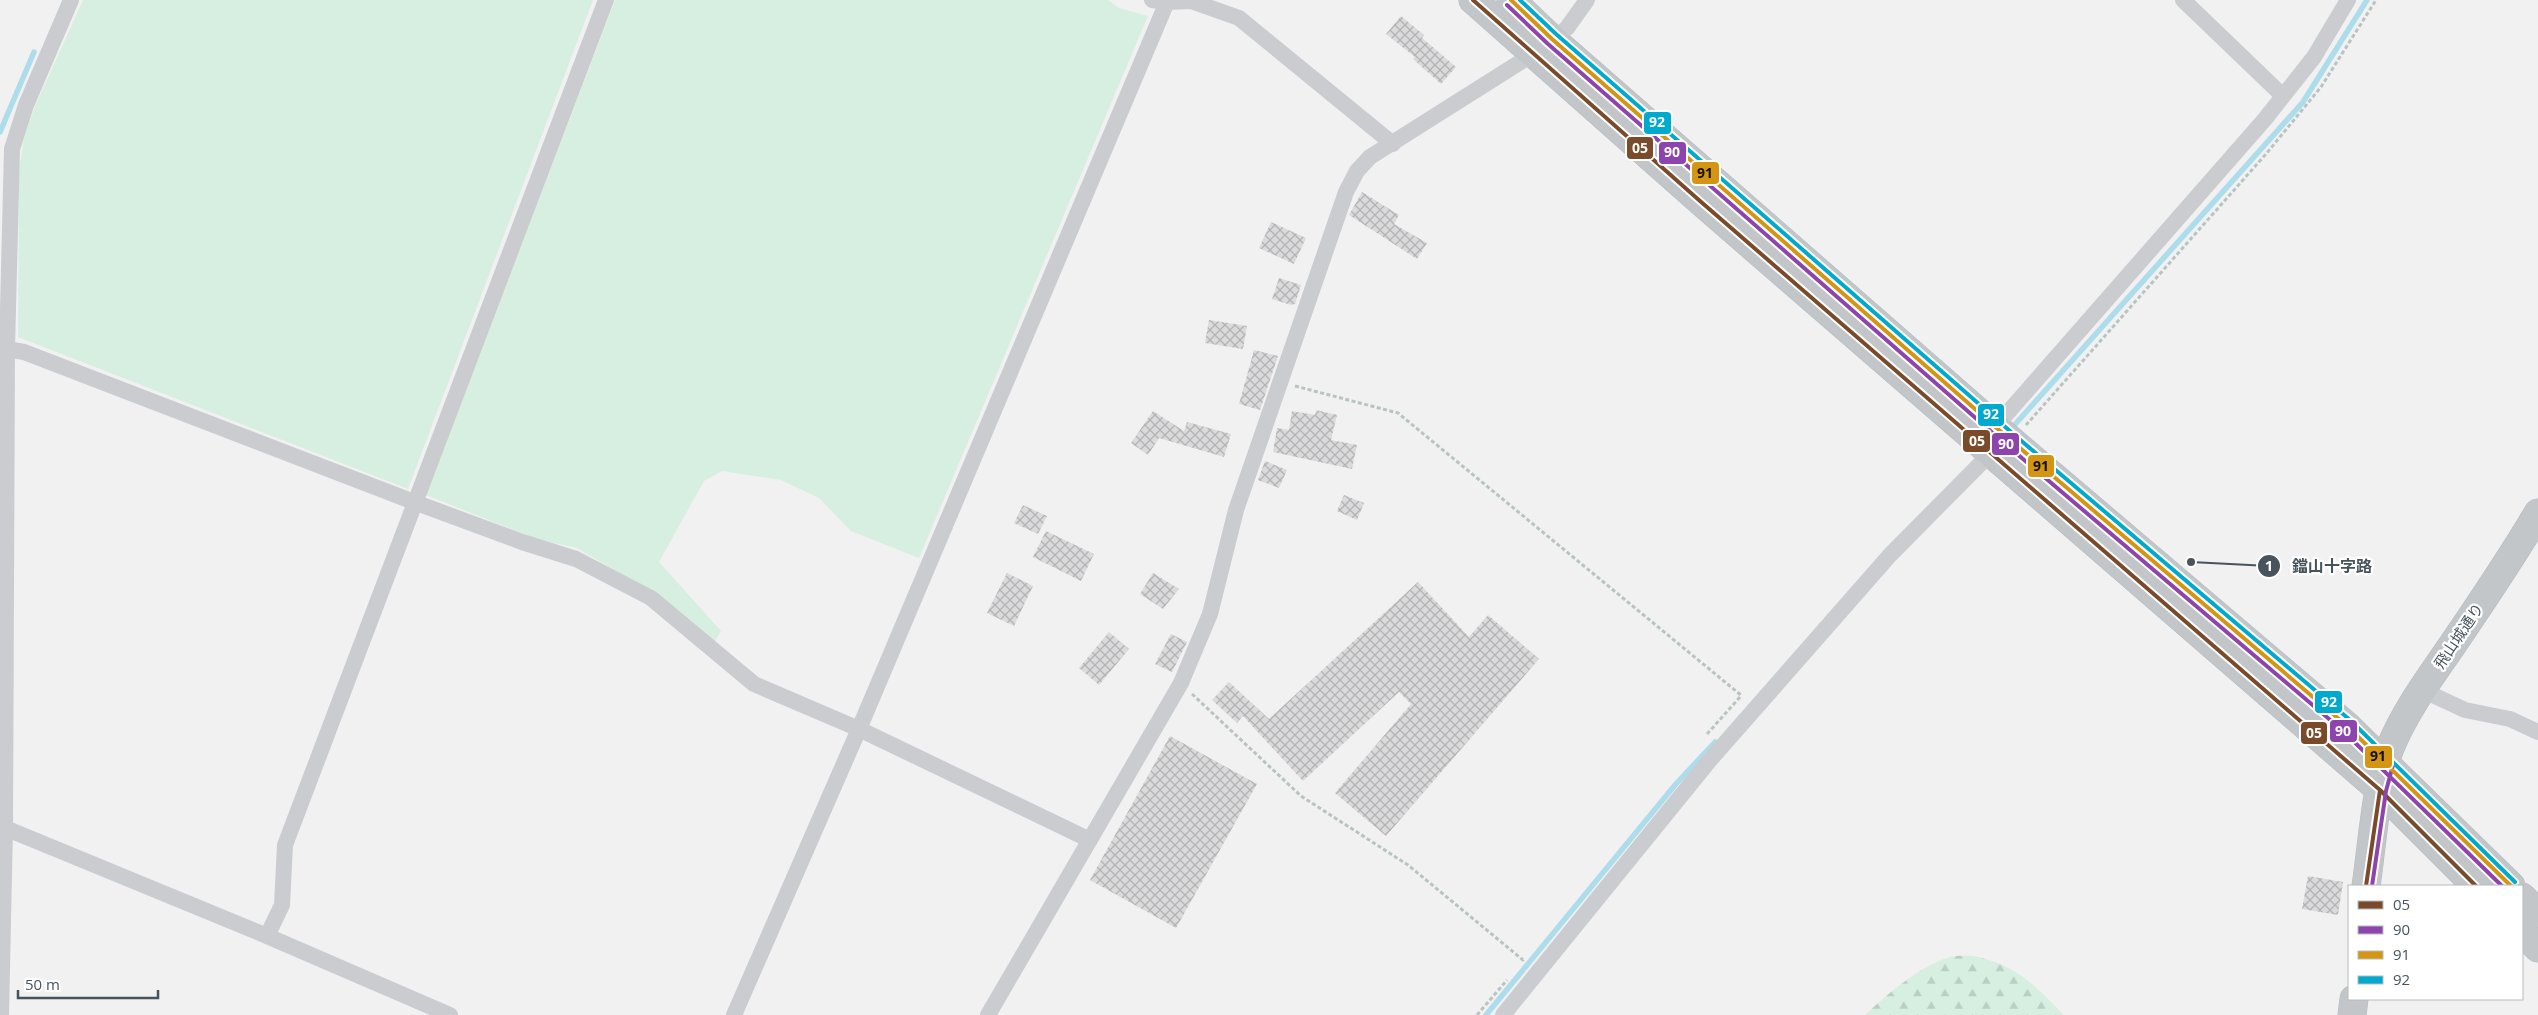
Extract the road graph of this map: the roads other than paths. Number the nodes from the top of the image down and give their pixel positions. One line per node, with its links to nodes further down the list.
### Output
1 (71, 0): 12 (street)
2 (606, 0): 14 (street)
3 (1473, 0): 9 (highway)
4 (1511, 0): 9 (highway)
5 (1587, 0): 9 (street)
6 (2183, 0): 10 (street)
7 (2348, 0): 10 (street)
8 (1160, 1): 11 (street); 17 (street)
9 (1543, 47): 11 (street); 13 (highway)
10 (2283, 96): 13 (street)
11 (1393, 144): 22 (street)
12 (7, 349): 14 (street); 21 (street)
13 (2002, 439): 19 (highway); 20 (highway); 36 (street)
14 (414, 502): 17 (street); 29 (street)
15 (2538, 513): 16 (highway, 飛山城通り)
16 (2422, 690): 18 (street); 19 (highway, 飛山城通り)
17 (859, 729): 22 (street); 34 (street)
18 (2538, 732)
19 (2387, 763): 20 (highway, 飛山城通り); 25 (highway)
20 (2380, 790): 23 (highway, 飛山城通り); 24 (highway)
21 (5, 828): 29 (street); 32 (street)
22 (1090, 840): 35 (street)
23 (2366, 885)
24 (2475, 885)
25 (2510, 885)
26 (2523, 898): 27 (highway)
27 (2538, 913)
28 (2523, 933): 30 (highway)
29 (267, 936): 33 (street)
30 (2538, 948)
31 (2354, 1000): 37 (highway)
32 (1, 1015)
33 (450, 1015)
34 (734, 1015)
35 (988, 1015)
36 (1503, 1015)
37 (2352, 1015)

